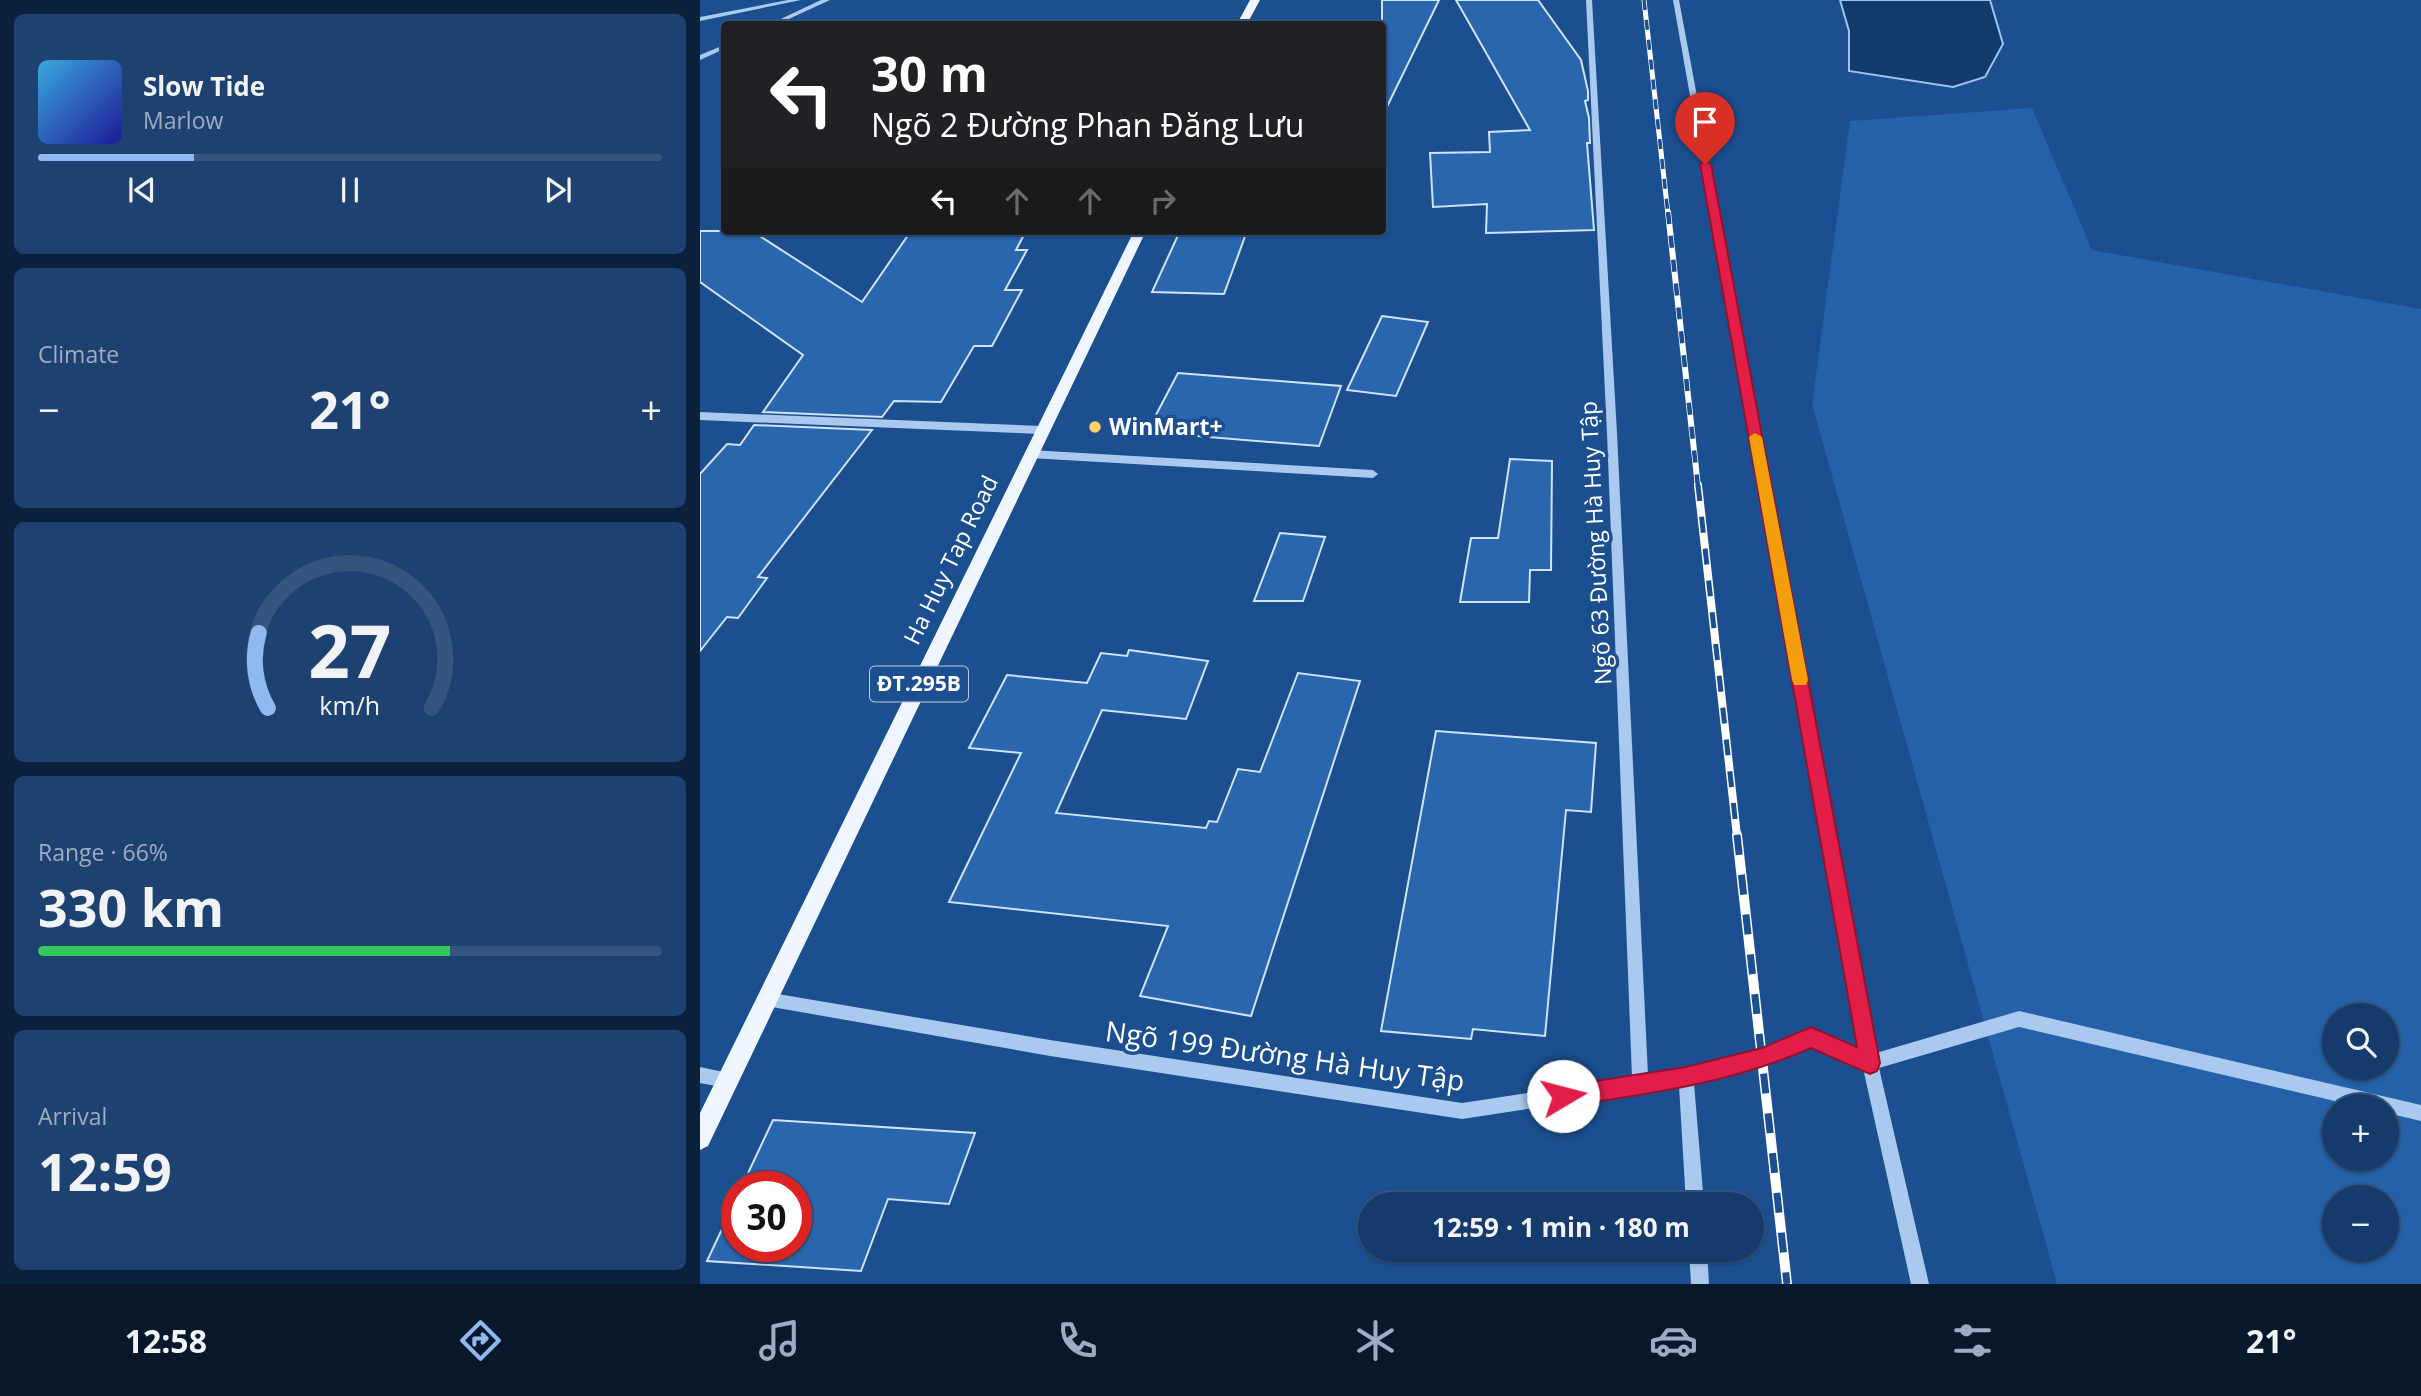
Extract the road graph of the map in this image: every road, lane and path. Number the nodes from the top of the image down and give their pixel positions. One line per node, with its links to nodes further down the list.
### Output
1 (798, 0): 6 (street)
2 (827, 0): 7 (street)
3 (1255, 0): 8 (main road)
4 (1589, 0): 21 (street, Ngõ 63 Đường Hà Huy Tập)
5 (1675, 0): 17 (street)
6 (700, 19)
7 (780, 21)
8 (1244, 21)
9 (721, 48): 10 (street)
10 (700, 58)
11 (1138, 235): 13 (main road, Ha Huy Tap Road / ĐT.295B)
12 (700, 416): 13 (street)
13 (1041, 430): 14 (main road, Ha Huy Tap Road / ĐT.295B)
14 (1030, 454): 15 (street); 16 (main road, Ha Huy Tap Road / ĐT.295B)
15 (1373, 474)
16 (766, 1000): 20 (main road, Ha Huy Tap Road / ĐT.295B); 21 (street, Ngõ 199 Đường Hà Huy Tập)
17 (1870, 1063): 19 (street, Ngõ 199 Đường Hà Huy Tập); 22 (street); 27 (street)
18 (700, 1075): 20 (street)
19 (1686, 1077): 21 (street, Ngõ 199 Đường Hà Huy Tập); 24 (street)
20 (727, 1080): 23 (main road, Ha Huy Tap Road / ĐT.295B)
21 (1640, 1085)
22 (2421, 1113)
23 (700, 1138)
24 (1694, 1192)
25 (1699, 1262): 26 (street)
26 (1700, 1284)
27 (1920, 1284)

